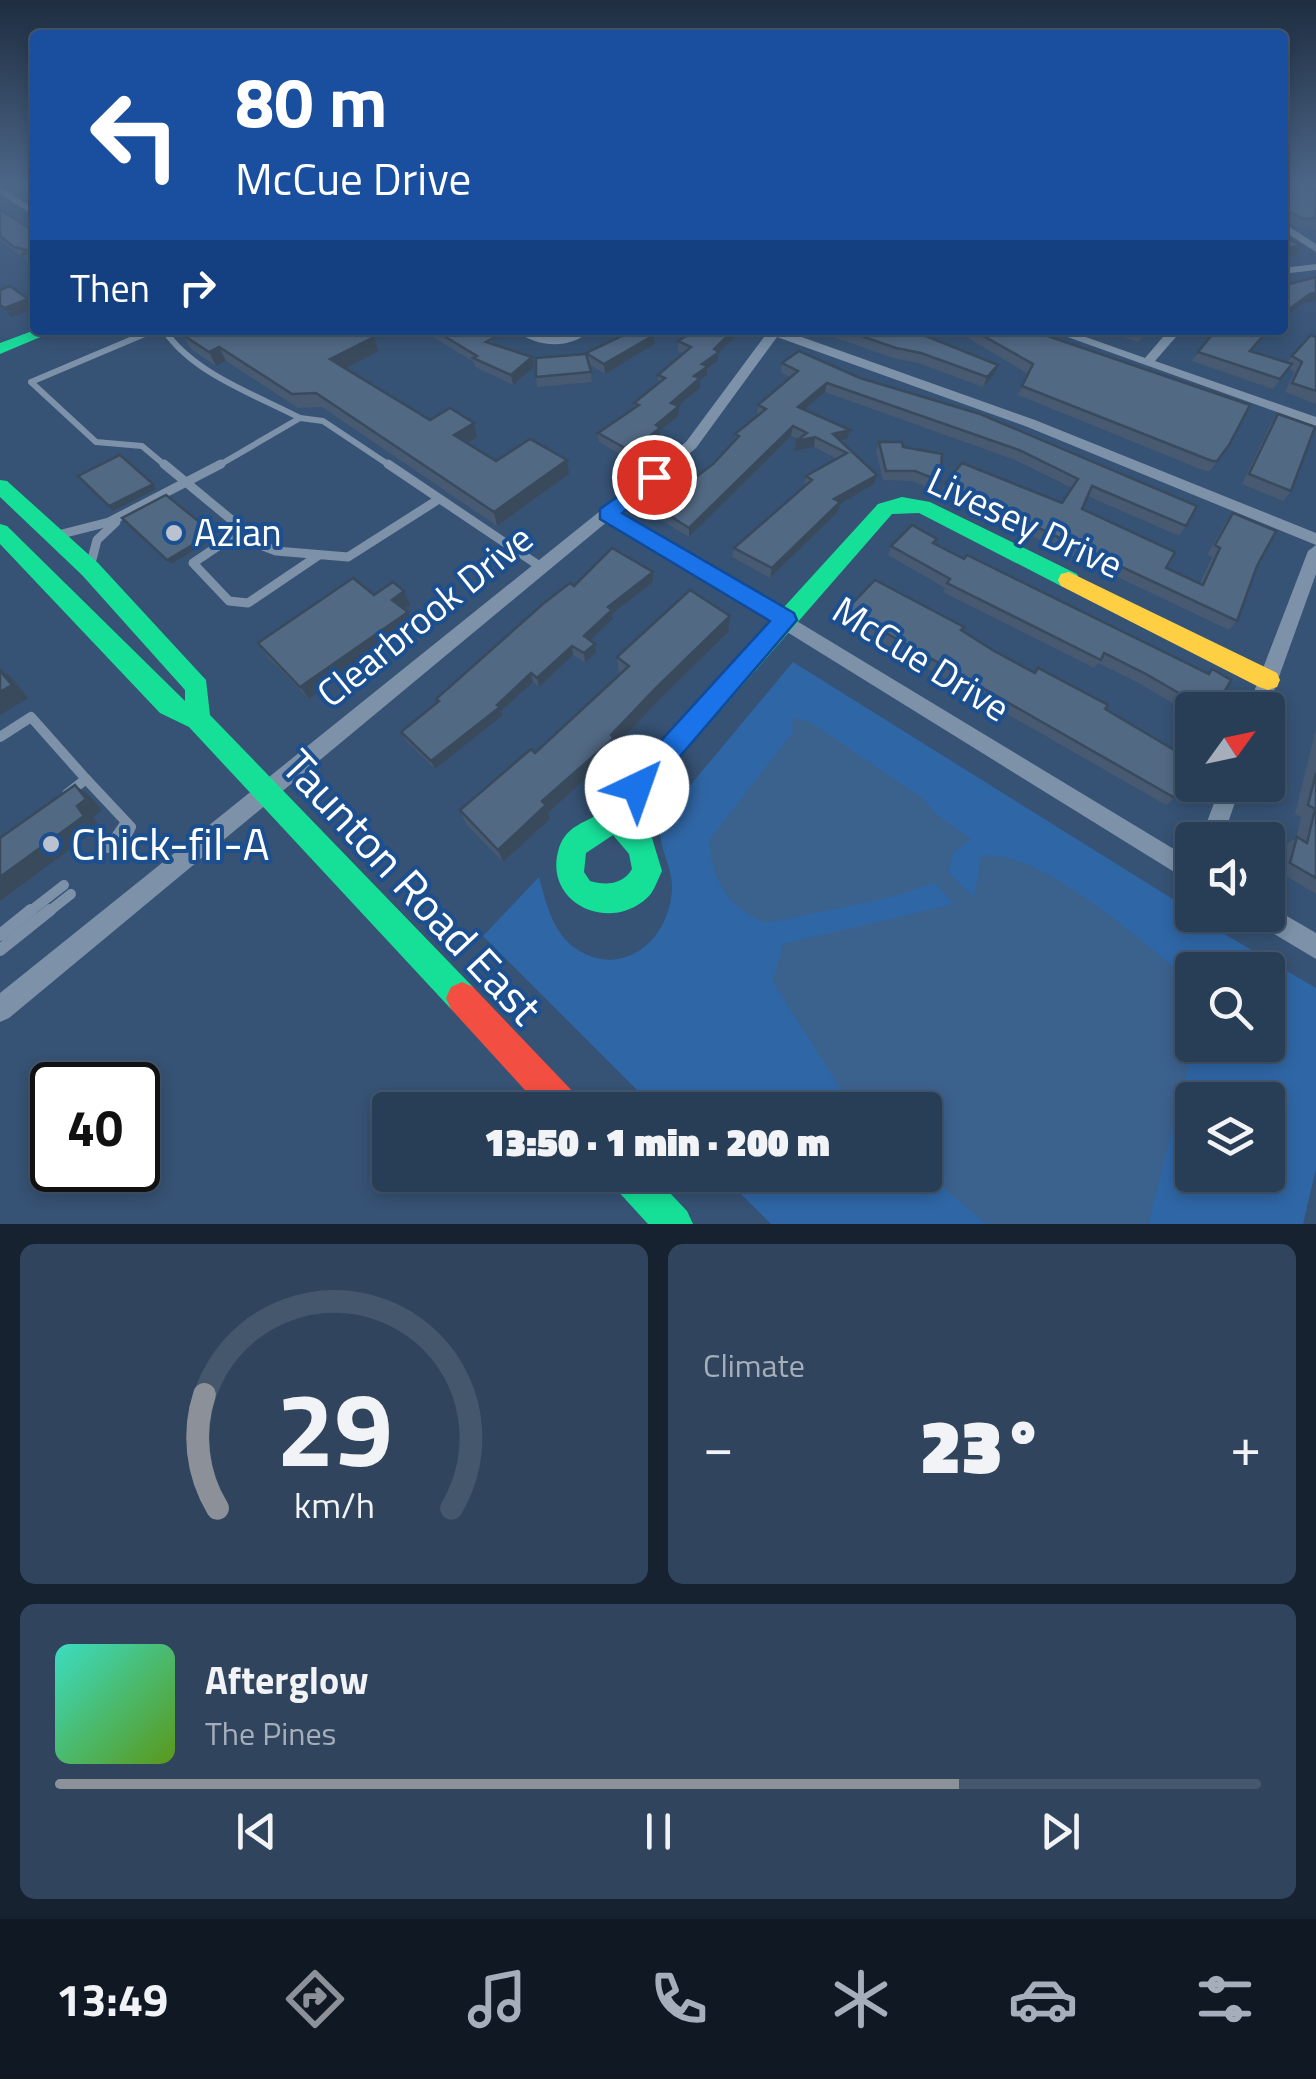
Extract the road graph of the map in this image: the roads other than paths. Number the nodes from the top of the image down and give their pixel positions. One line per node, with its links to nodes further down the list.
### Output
1 (1316, 267): 2 (street)
2 (1288, 271)
3 (38, 335): 12 (main road)
4 (142, 335): 16 (lane)
5 (167, 335): 14 (lane)
6 (530, 335): 7 (street)
7 (577, 335)
8 (771, 335): 19 (street, Clearbrook Drive)
9 (785, 335): 24 (street)
10 (1068, 335): 13 (street)
11 (1172, 335): 13 (street)
12 (3, 349)
13 (1147, 363): 15 (street)
14 (300, 418): 16 (lane); 18 (lane)
15 (1316, 422)
16 (185, 482): 20 (lane); 21 (lane)
17 (1, 489): 23 (main road, Taunton Road East)
18 (438, 498): 26 (lane); 27 (lane)
19 (608, 514): 27 (street, Clearbrook Drive); 29 (street, McCue Drive)
20 (122, 517): 23 (lane); 28 (lane)
21 (242, 530): 26 (lane); 26 (lane)
22 (0, 531): 32 (main road, Taunton Road East)
23 (54, 534): 28 (main road, Taunton Road East)
24 (1316, 539)
25 (1316, 551): 30 (street)
26 (319, 555)
27 (541, 567): 35 (street, Clearbrook Drive)
28 (90, 569): 32 (main road, Taunton Road East)
29 (786, 620): 30 (main road, Livesey Drive); 37 (main road, Livesey Drive); 40 (street, McCue Drive)
30 (1268, 680): 31 (street)
31 (1264, 692)
32 (198, 719): 35 (main road, Taunton Road East)
33 (0, 737): 34 (lane)
34 (86, 780): 36 (lane); 38 (lane)
35 (266, 790): 45 (street, Clearbrook Drive); 46 (main road, Taunton Road East)
36 (58, 800)
37 (618, 819)
38 (126, 822): 39 (lane)
39 (111, 853)
40 (1175, 861)
41 (1285, 928): 43 (street)
42 (0, 935): 44 (lane)
43 (1316, 947)
44 (0, 950)
45 (0, 1008)
46 (550, 1092)
47 (644, 1192): 48 (main road)
48 (674, 1224)

